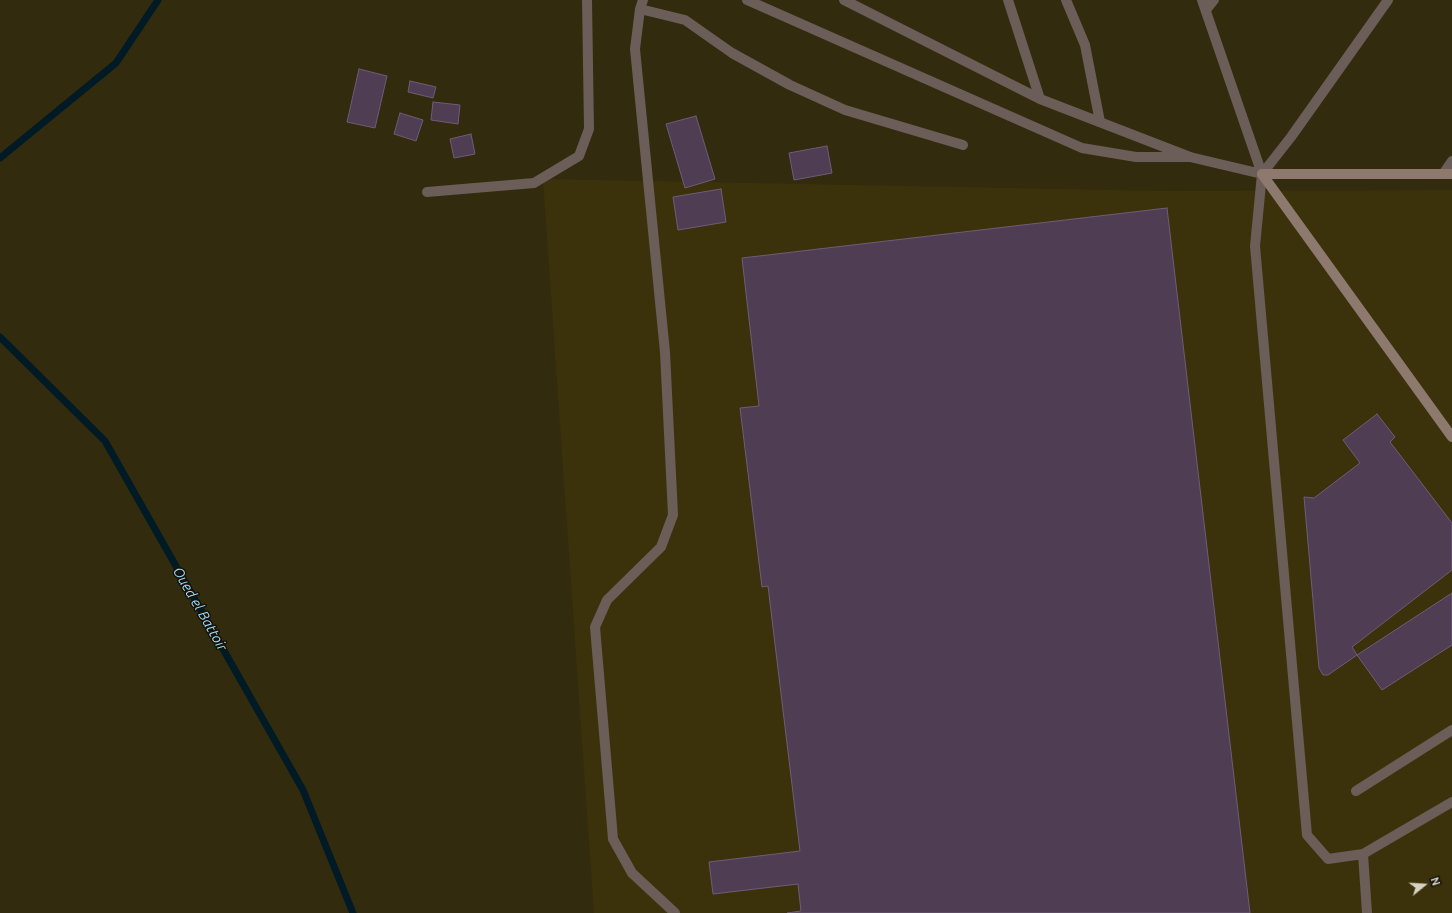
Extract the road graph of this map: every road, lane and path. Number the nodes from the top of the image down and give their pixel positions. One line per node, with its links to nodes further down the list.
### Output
1 (587, 0): 18 (street)
2 (747, 0): 14 (street)
3 (1008, 0): 11 (street)
4 (1066, 0): 12 (street)
5 (1202, 0): 10 (street)
6 (1214, 0): 10 (street)
7 (1388, 0): 16 (street)
8 (849, 1): 11 (street)
9 (642, 4): 13 (street); 24 (street)
10 (1206, 10): 16 (street)
11 (1040, 99): 12 (street)
12 (1100, 122): 14 (street)
13 (963, 145)
14 (1190, 157): 16 (street)
15 (1452, 161): 17 (street)
16 (1262, 174): 17 (street); 19 (street); 23 (street)
17 (1447, 174)
18 (427, 192)
19 (1452, 437)
20 (1452, 730): 21 (street)
21 (1356, 791)
22 (1452, 802): 23 (street)
23 (1363, 854): 25 (street)
24 (675, 913)
25 (1367, 913)

